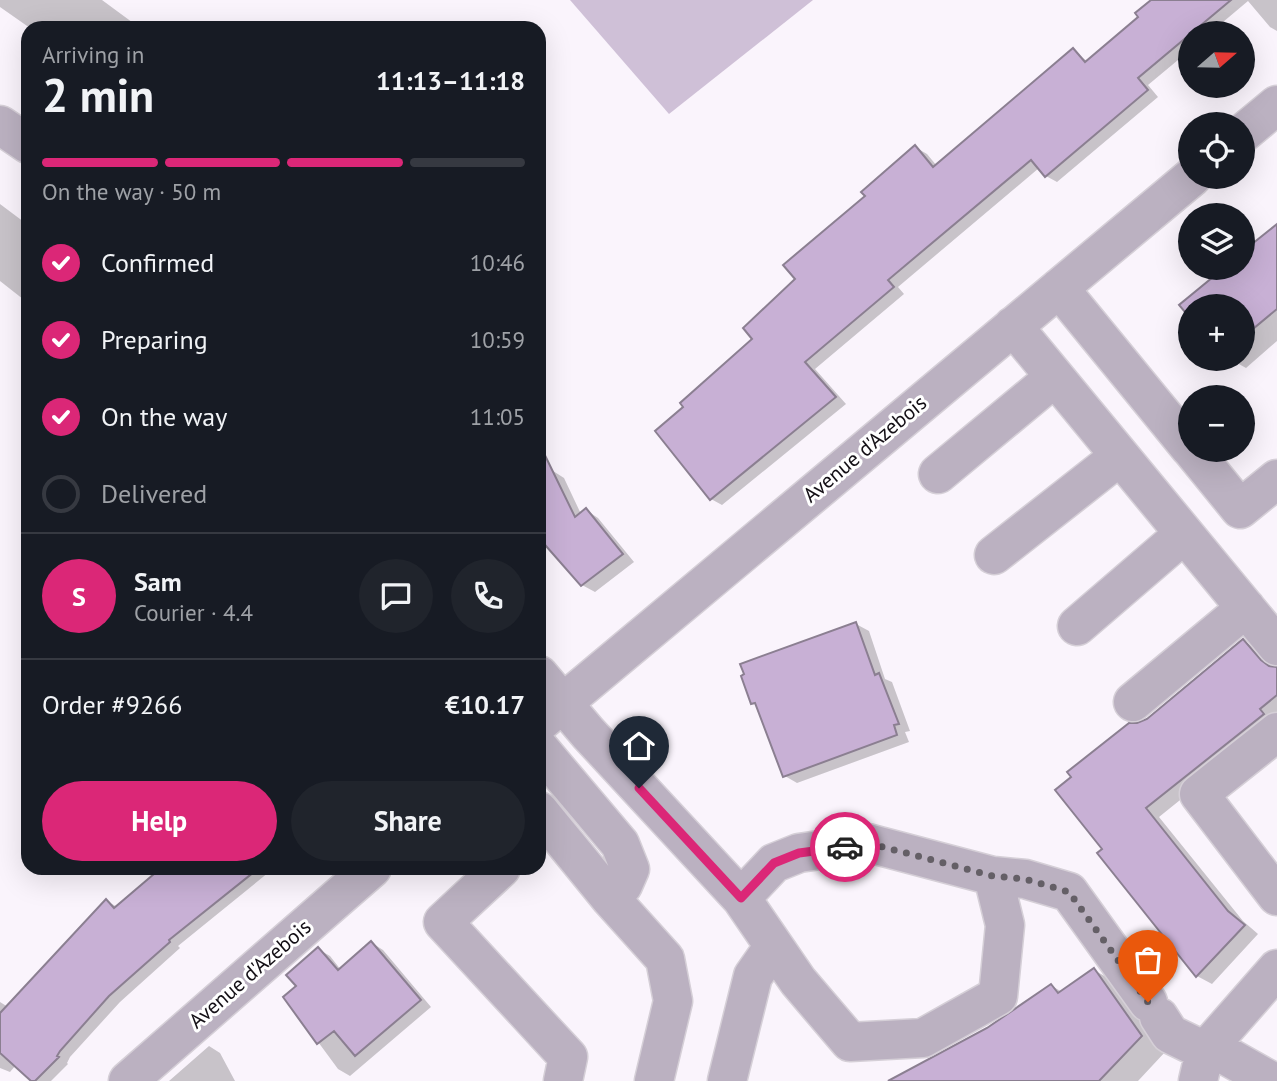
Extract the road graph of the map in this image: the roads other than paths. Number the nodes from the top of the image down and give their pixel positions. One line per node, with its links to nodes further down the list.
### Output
1 (1277, 104): 2 (street)
2 (1255, 123)
3 (0, 125): 4 (street)
4 (21, 139)
5 (1178, 189): 6 (street, Avenue d'Azebois)
6 (1059, 288): 7 (street, Avenue d'Azebois); 9 (street)
7 (1013, 326): 8 (street); 19 (street, Avenue d'Azebois)
8 (1055, 377): 10 (street); 12 (street)
9 (1178, 433)
10 (1120, 456): 14 (street); 15 (street)
11 (1202, 462): 13 (street)
12 (938, 474)
13 (1277, 479)
14 (1184, 534): 16 (street); 17 (street)
15 (994, 555)
16 (1246, 608): 18 (street); 20 (street)
17 (1077, 626)
18 (1277, 646)
19 (546, 700): 29 (street)
20 (1133, 702)
21 (1277, 732): 27 (street)
22 (546, 756): 28 (street)
23 (546, 826): 28 (street)
24 (364, 875): 33 (street, Avenue d'Azebois)
25 (493, 875): 34 (street)
26 (993, 876): 29 (street); 30 (street); 32 (street)
27 (1277, 896)
28 (610, 898): 35 (street)
29 (741, 898): 30 (street)
30 (774, 946): 36 (street)
31 (1277, 970): 32 (street)
32 (1202, 1066): 37 (street)
33 (128, 1081)
34 (563, 1081)
35 (654, 1081)
36 (727, 1081)
37 (1271, 1081)

